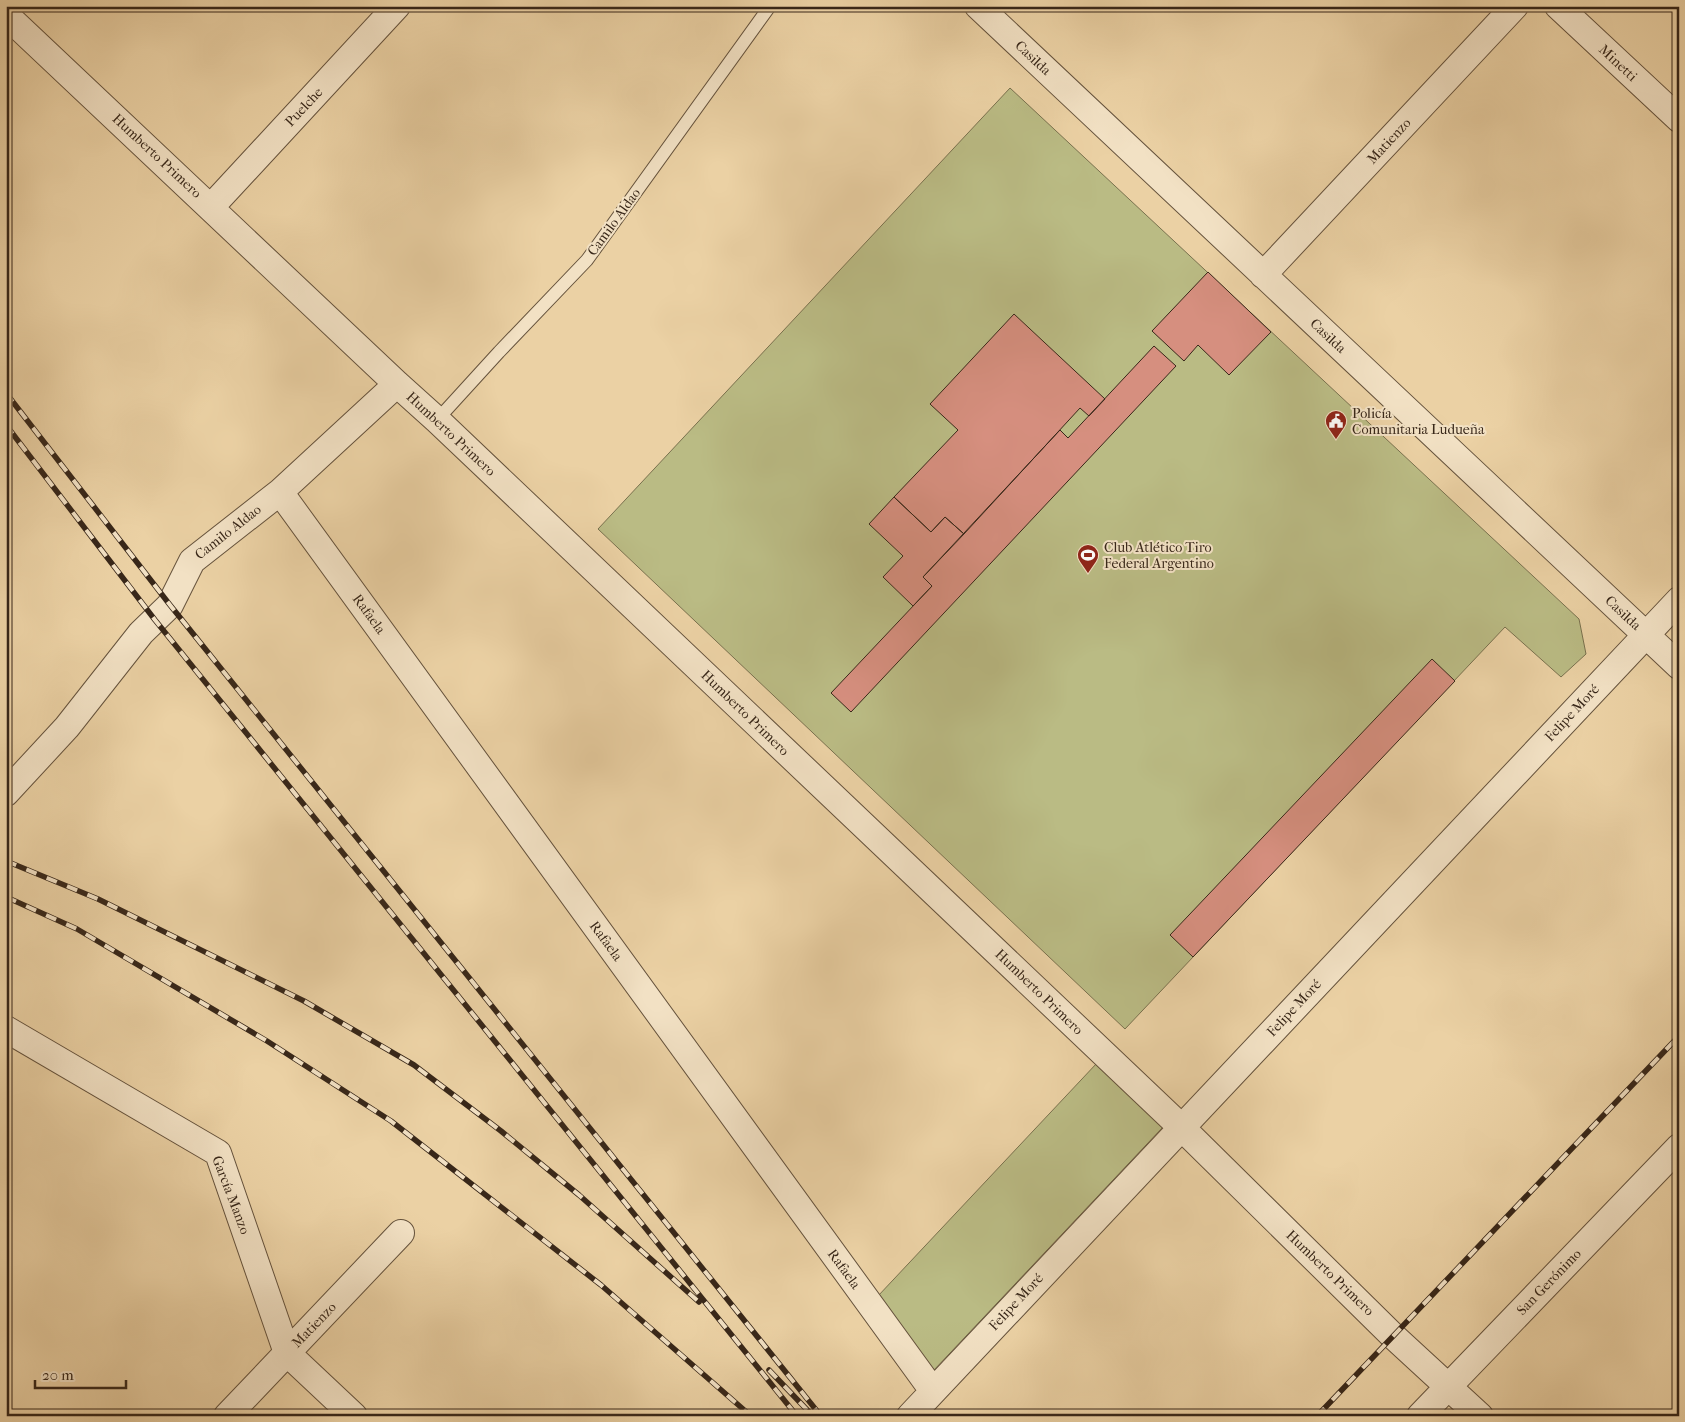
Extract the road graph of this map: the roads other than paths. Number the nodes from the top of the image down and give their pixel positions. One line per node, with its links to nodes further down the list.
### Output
1 (397, 6): 8 (street, Puelche)
2 (770, 6): 11 (lane, Camilo Aldao)
3 (978, 6): 9 (street, Casilda)
4 (1515, 6): 9 (street, Matienzo)
5 (1558, 6): 7 (street, Minetti)
6 (6, 15): 8 (street, Humberto Primero)
7 (1679, 119)
8 (211, 207): 10 (street, Humberto Primero)
9 (1263, 275): 14 (street, Casilda)
10 (397, 384): 11 (street, Humberto Primero); 12 (street, Camilo Aldao)
11 (437, 420): 18 (street, Humberto Primero)
12 (280, 492): 16 (street, Camilo Aldao); 23 (street, Rafaela)
13 (1679, 600): 14 (street, Felipe Moré)
14 (1646, 635): 15 (street, Casilda); 18 (street, Felipe Moré)
15 (1679, 666)
16 (6, 794)
17 (6, 1029): 21 (street, García Manzo)
18 (1181, 1127): 22 (street, Humberto Primero); 23 (street, Felipe Moré)
19 (1679, 1147): 22 (street, San Gerónimo)
20 (401, 1233): 21 (street, Matienzo)
21 (287, 1353): 24 (street, Matienzo); 25 (street, García Manzo)
22 (1449, 1386): 27 (street, San Gerónimo); 28 (street, Humberto Primero)
23 (933, 1391): 26 (street, Felipe Moré)
24 (227, 1416)
25 (354, 1416)
26 (910, 1416)
27 (1420, 1416)
28 (1480, 1416)

